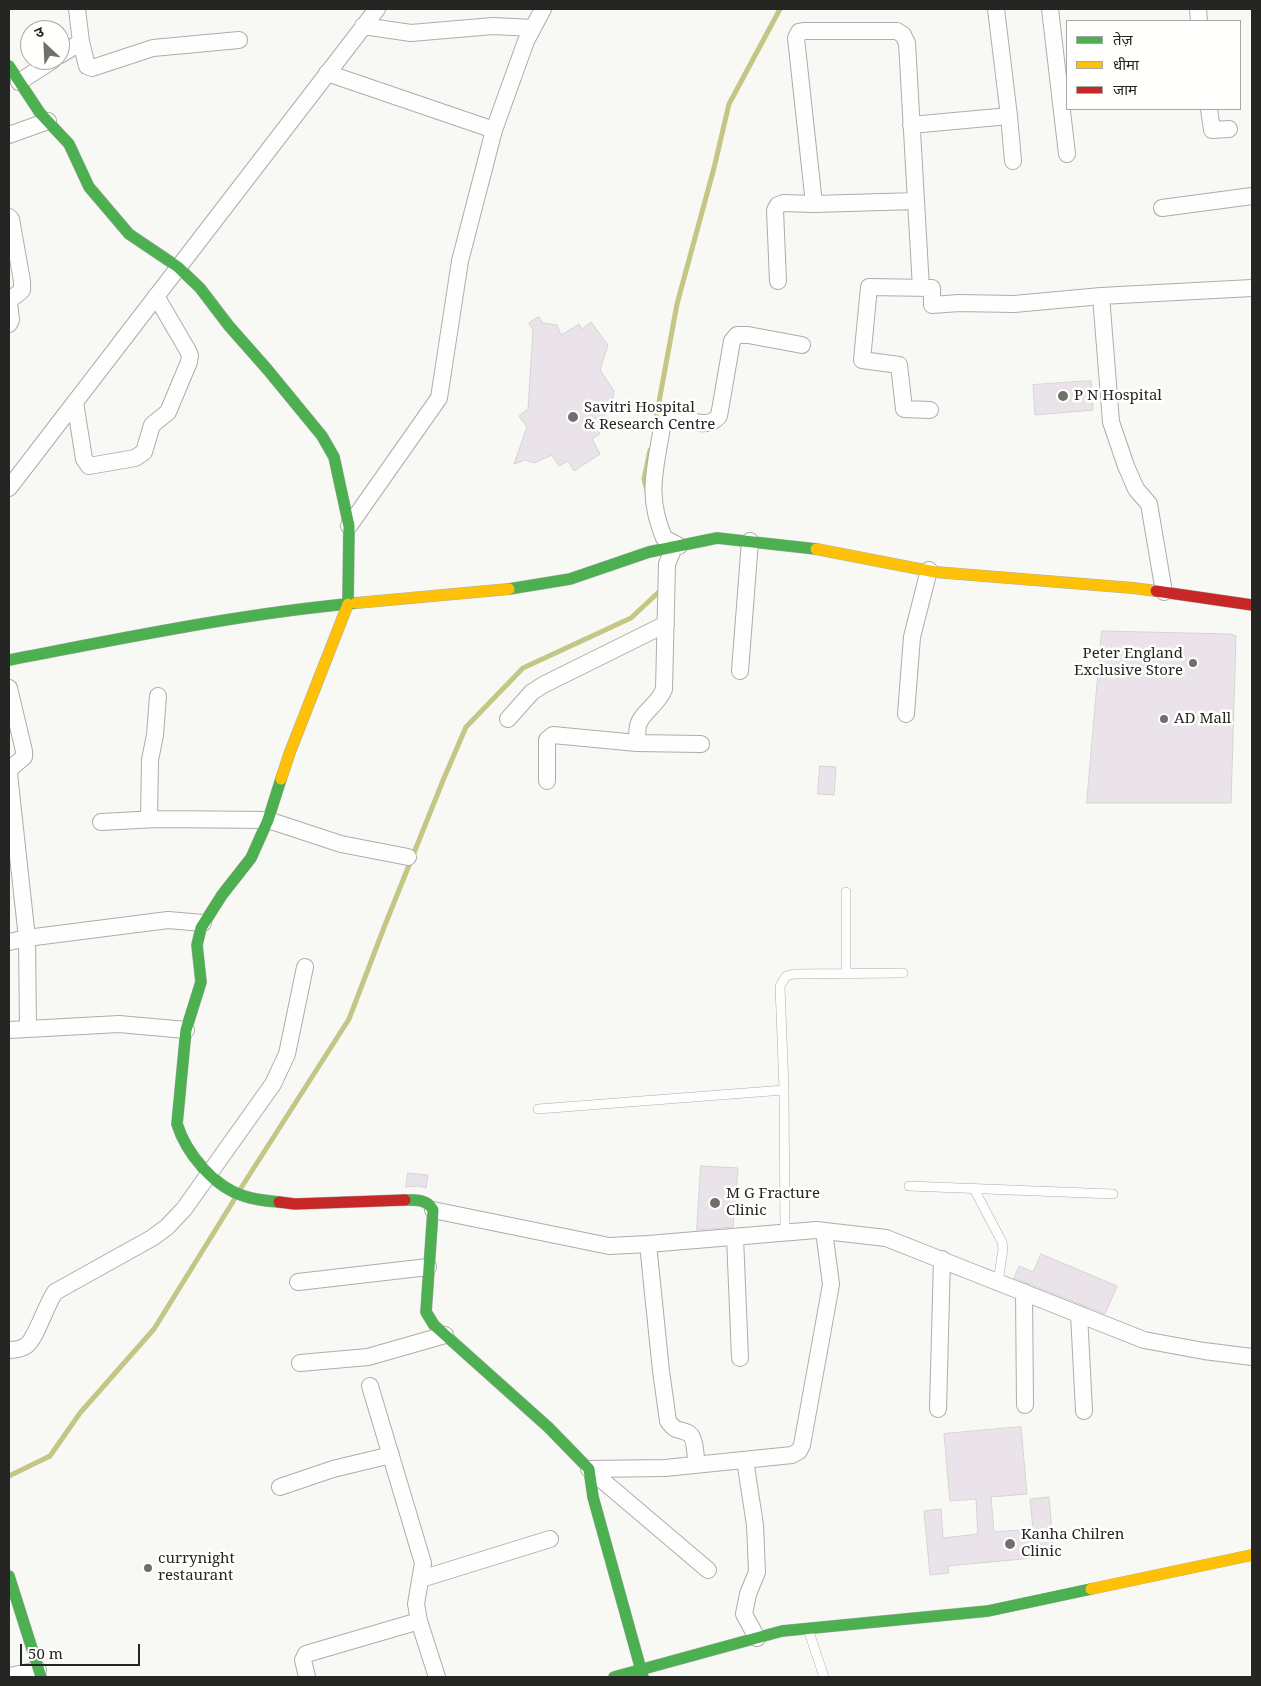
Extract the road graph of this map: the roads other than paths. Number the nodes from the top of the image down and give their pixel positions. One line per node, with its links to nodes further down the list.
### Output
1 (77, 9): 9 (street)
2 (376, 9): 6 (street)
3 (543, 9): 7 (street)
4 (996, 9): 16 (street)
5 (1050, 9): 22 (street)
6 (364, 26): 7 (street); 13 (street)
7 (533, 28): 20 (street)
8 (239, 40): 9 (street)
9 (81, 42): 10 (street)
10 (70, 49)
11 (9, 66): 14 (street)
12 (38, 70): 14 (street)
13 (327, 73): 20 (street); 29 (street)
14 (19, 82): 17 (street)
15 (1209, 110): 19 (street)
16 (1009, 116): 18 (street); 23 (street)
17 (48, 121): 21 (street); 29 (street)
18 (911, 125): 25 (street); 26 (street)
19 (1229, 129)
20 (494, 130): 41 (street)
21 (9, 135)
22 (1067, 154)
23 (1013, 160)
24 (1252, 196): 27 (street)
25 (916, 201): 26 (street); 31 (street)
26 (814, 204): 30 (street)
27 (1162, 208)
28 (9, 217): 35 (street)
29 (178, 267): 33 (street); 41 (street)
30 (778, 281)
31 (921, 288): 34 (street); 39 (street)
32 (1252, 288): 34 (street)
33 (156, 296): 38 (street); 38 (street)
34 (1101, 296): 45 (street)
35 (9, 302): 36 (street)
36 (9, 324)
37 (802, 345): 43 (street)
38 (75, 402): 40 (street)
39 (930, 410)
40 (9, 485)
41 (349, 526): 46 (street)
42 (750, 541): 43 (street); 44 (street); 50 (street)
43 (671, 548): 46 (street); 48 (street)
44 (929, 570): 45 (street); 53 (street)
45 (1164, 592): 47 (street)
46 (348, 604): 49 (street); 59 (street)
47 (1252, 605)
48 (666, 624): 54 (street); 55 (street)
49 (9, 660)
50 (740, 671)
51 (9, 688): 64 (street)
52 (158, 696): 58 (street)
53 (906, 714)
54 (508, 719)
55 (637, 743): 56 (street); 57 (street)
56 (701, 744)
57 (547, 781)
58 (149, 819): 59 (street); 60 (street)
59 (268, 820): 61 (street); 63 (street)
60 (101, 822)
61 (408, 857)
62 (846, 892): 68 (lane)
63 (203, 923): 64 (street); 71 (street)
64 (27, 938): 65 (street); 69 (street)
65 (9, 942)
66 (304, 967): 74 (street)
67 (903, 973): 68 (lane)
68 (846, 974): 72 (lane)
69 (28, 1029): 70 (street); 71 (street)
70 (9, 1030)
71 (186, 1030): 74 (street)
72 (784, 1090): 73 (lane); 80 (lane)
73 (538, 1109)
74 (209, 1176): 78 (street); 90 (street)
75 (909, 1186): 76 (lane)
76 (974, 1189): 77 (lane); 86 (lane)
77 (1112, 1194)
78 (433, 1210): 82 (street); 84 (street)
79 (824, 1231): 80 (street); 83 (street); 99 (street)
80 (785, 1232): 81 (street)
81 (735, 1237): 82 (street); 92 (street)
82 (648, 1244): 100 (street)
83 (942, 1259): 86 (street); 96 (street)
84 (428, 1267): 85 (street); 89 (street)
85 (298, 1282)
86 (998, 1282): 87 (street)
87 (1024, 1292): 88 (street); 95 (street)
88 (1079, 1314): 91 (street); 97 (street)
89 (445, 1335): 93 (street); 101 (street)
90 (9, 1350)
91 (1252, 1357)
92 (740, 1358)
93 (300, 1363)
94 (370, 1386): 98 (street)
95 (1025, 1405)
96 (938, 1409)
97 (1084, 1411)
98 (391, 1455): 102 (street); 107 (street)
99 (745, 1460): 100 (street); 110 (street)
100 (697, 1464): 101 (street)
101 (588, 1469): 105 (street); 112 (street)
102 (280, 1487)
103 (550, 1539): 107 (street)
104 (1252, 1555): 109 (street)
105 (708, 1570)
106 (9, 1576): 111 (street)
107 (421, 1579): 108 (street)
108 (419, 1622): 114 (street); 115 (street)
109 (808, 1629): 110 (street); 117 (lane)
110 (757, 1638): 112 (street)
111 (40, 1673): 113 (street)
112 (642, 1673): 116 (street)
113 (9, 1676)
114 (307, 1677)
115 (437, 1677)
116 (614, 1677)
117 (824, 1677)

